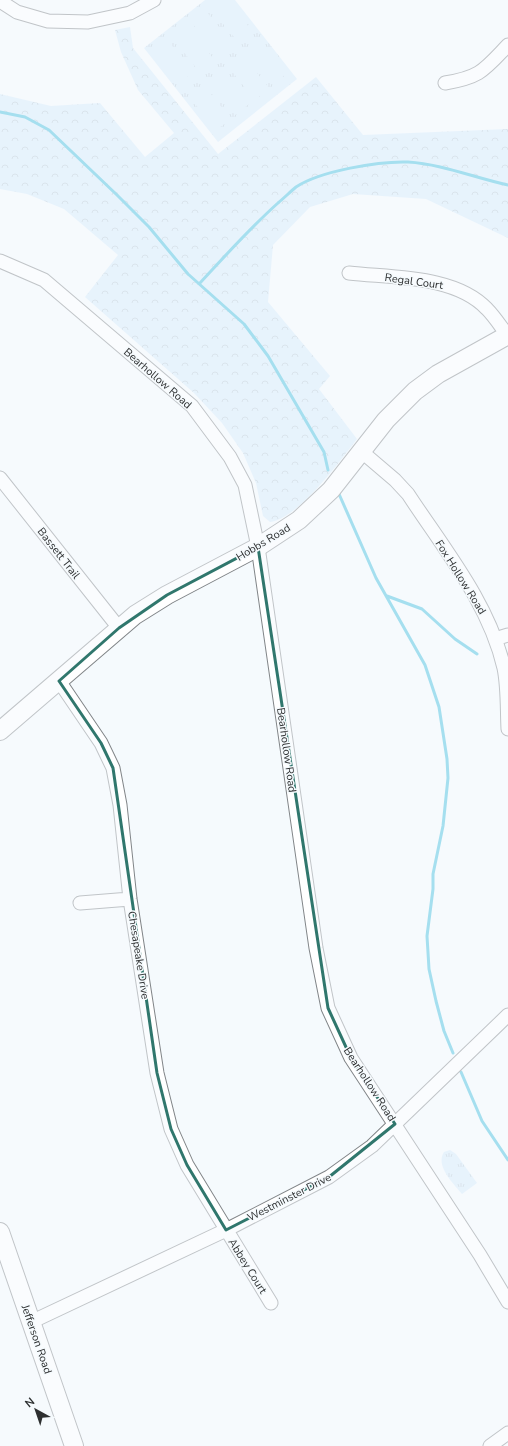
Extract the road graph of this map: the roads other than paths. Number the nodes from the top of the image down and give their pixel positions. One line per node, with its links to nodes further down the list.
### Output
1 (154, 0): 2 (street)
2 (0, 1)
3 (508, 45): 4 (street)
4 (445, 83)
5 (0, 261): 10 (street, Bearhollow Road)
6 (349, 273): 7 (street, Regal Court)
7 (508, 336): 8 (street, Hobbs Road)
8 (361, 451): 10 (street, Hobbs Road); 13 (street, Fox Hollow Road)
9 (0, 478): 11 (street, Bassett Trail)
10 (258, 547): 11 (street, Hobbs Road); 20 (street, Bearhollow Road)
11 (119, 628): 14 (street, Hobbs Road)
12 (508, 635): 13 (street)
13 (494, 639): 15 (street, Fox Hollow Road)
14 (59, 681): 16 (street, Hobbs Road); 17 (street, Chesapeake Drive)
15 (508, 729)
16 (0, 731)
17 (130, 899): 18 (street); 21 (street, Chesapeake Drive)
18 (80, 903)
19 (508, 1014): 20 (street, Westminster Drive)
20 (395, 1124): 21 (street, Westminster Drive); 23 (street, Bearhollow Road)
21 (226, 1230): 24 (street, Abbey Court); 25 (street, Westminster Drive)
22 (0, 1232): 25 (street, Jefferson Road)
23 (508, 1302)
24 (271, 1303)
25 (31, 1322): 27 (street, Jefferson Road)
26 (508, 1433): 28 (street)
27 (74, 1446)
28 (490, 1446)

